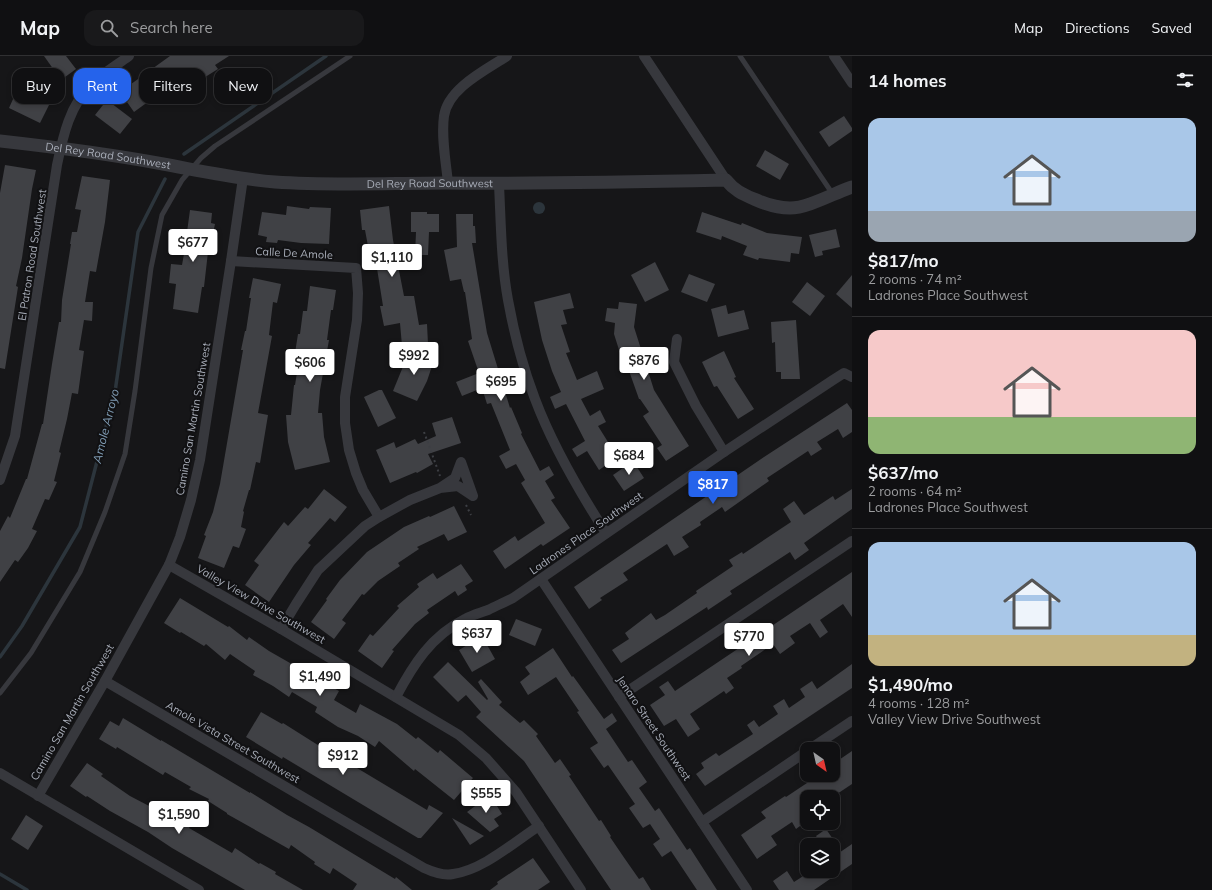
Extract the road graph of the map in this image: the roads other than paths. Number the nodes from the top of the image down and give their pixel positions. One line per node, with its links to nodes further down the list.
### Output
1 (129, 56): 9 (street, El Patron Road Southwest)
2 (350, 56): 10 (lane)
3 (507, 56): 13 (street)
4 (644, 56): 12 (street)
5 (740, 56): 16 (lane)
6 (834, 56): 7 (street)
7 (852, 83)
8 (0, 141): 9 (street, Del Rey Road Southwest)
9 (60, 148): 10 (street, Del Rey Road Southwest); 21 (street, El Patron Road Southwest)
10 (189, 170): 11 (street, Del Rey Road Southwest); 30 (lane)
11 (243, 178): 13 (street, Del Rey Road Southwest); 17 (street, Camino San Martin Southwest)
12 (726, 180): 14 (street, Del Rey Road Southwest); 16 (street)
13 (448, 184): 14 (street, Del Rey Road Southwest)
14 (499, 184): 24 (street)
15 (852, 187): 16 (street)
16 (832, 194)
17 (231, 261): 23 (street, Calle De Amole); 26 (street, Camino San Martin Southwest)
18 (677, 339): 20 (street)
19 (848, 375): 20 (street, Ladrones Place Southwest)
20 (724, 452): 24 (street, Ladrones Place Southwest)
21 (0, 480)
22 (440, 488): 23 (street)
23 (379, 517): 28 (street)
24 (606, 534): 27 (street, Ladrones Place Southwest)
25 (852, 541): 32 (street)
26 (169, 565): 28 (street, Valley View Drive Southwest); 29 (street, Camino San Martin Southwest)
27 (541, 579): 31 (street, Ladrones Place Southwest); 32 (street, Jenaro Street Southwest)
28 (281, 629): 31 (street, Valley View Drive Southwest)
29 (104, 681): 37 (street, Camino San Martin Southwest); 39 (street, Amole Vista Street Southwest)
30 (0, 693)
31 (396, 697): 39 (street, Valley View Drive Southwest)
32 (619, 697): 38 (street, Jenaro Street Southwest)
33 (852, 721): 34 (street)
34 (820, 742)
35 (800, 756): 38 (street)
36 (0, 774): 37 (street)
37 (38, 796): 40 (street)
38 (702, 822): 42 (street, Jenaro Street Southwest)
39 (539, 826): 41 (street, Valley View Drive Southwest)
40 (199, 890)
41 (581, 890)
42 (747, 890)

